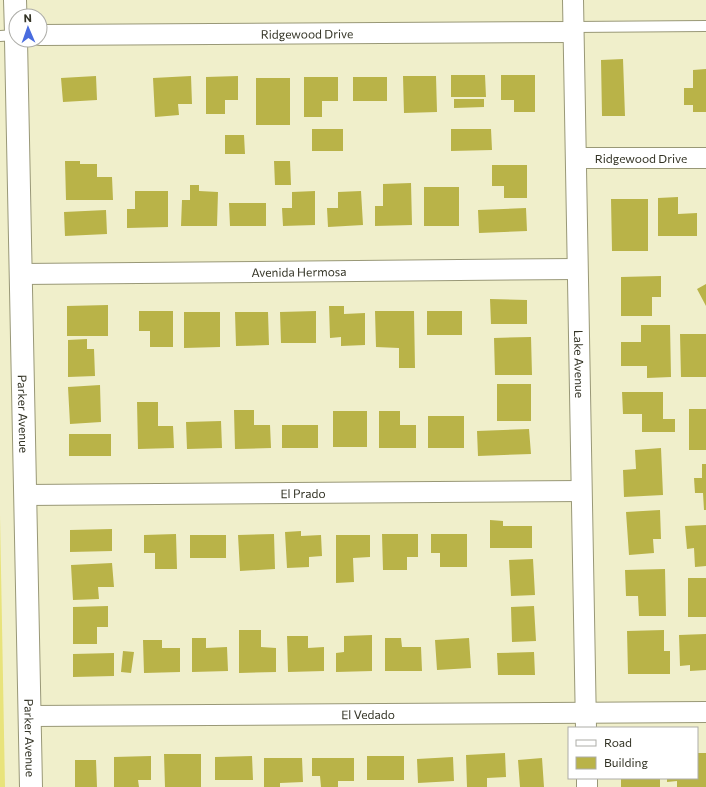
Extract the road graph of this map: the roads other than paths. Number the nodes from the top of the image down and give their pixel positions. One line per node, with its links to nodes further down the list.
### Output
1 (573, 0): 3 (street, Lake Avenue)
2 (706, 26): 3 (lane)
3 (573, 29): 4 (street, Ridgewood Drive); 6 (street, Lake Avenue)
4 (48, 35)
5 (16, 48): 9 (street, Parker Avenue)
6 (576, 158): 7 (street, Ridgewood Drive); 8 (street, Lake Avenue)
7 (706, 158)
8 (578, 269): 9 (street, Avenida Hermosa); 10 (street, Lake Avenue)
9 (21, 274): 11 (street, Parker Avenue)
10 (581, 491): 11 (street, El Prado); 14 (street, Lake Avenue)
11 (26, 495): 13 (street, Parker Avenue)
12 (706, 712): 14 (street, El Vedado)
13 (30, 716): 14 (street, El Vedado); 15 (street, Parker Avenue)
14 (586, 721)
15 (31, 787)

